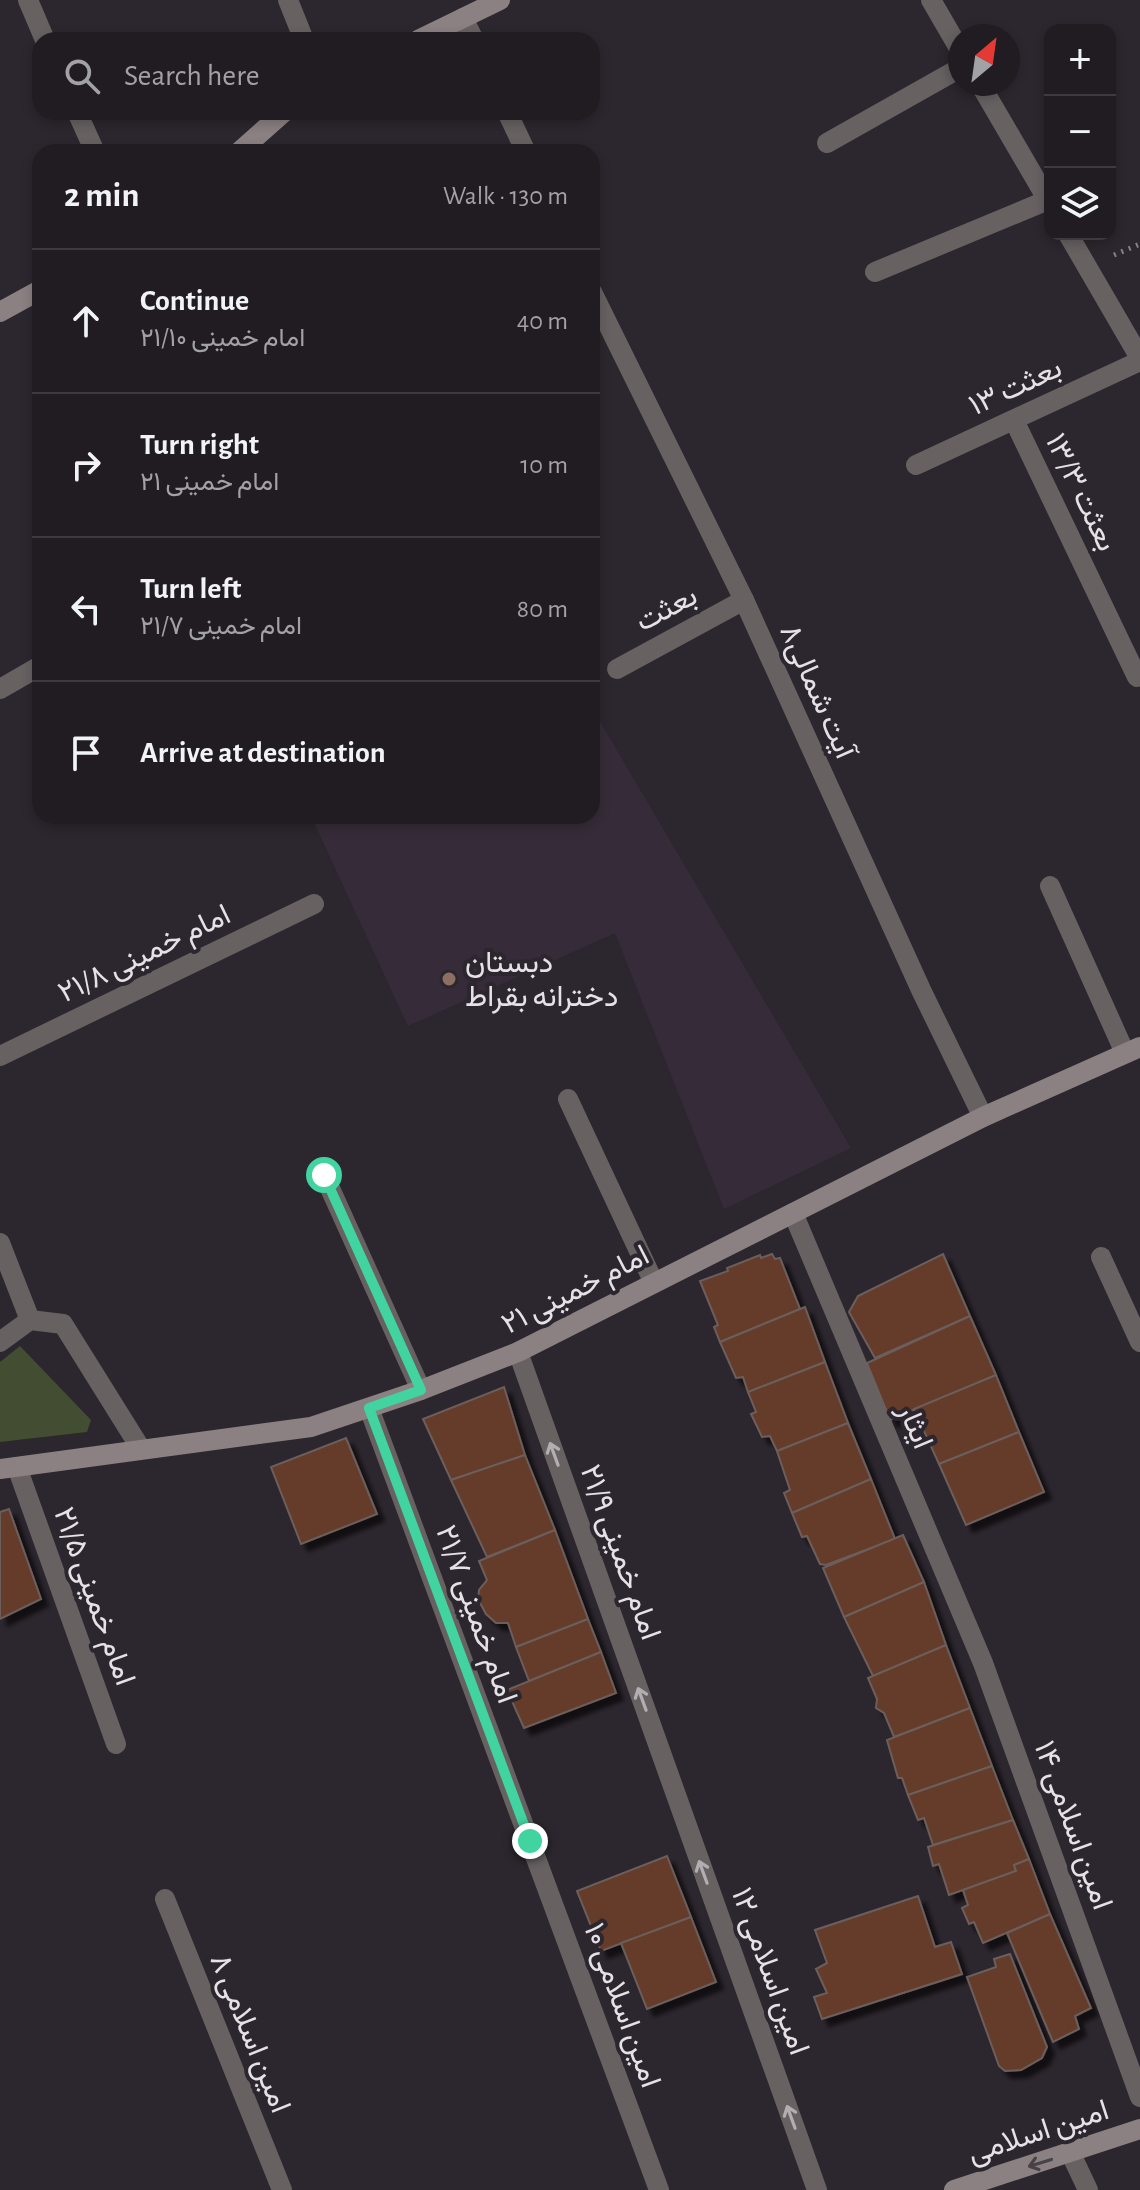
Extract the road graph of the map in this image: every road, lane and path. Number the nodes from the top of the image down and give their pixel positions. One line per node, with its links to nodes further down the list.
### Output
1 (28, 0): 7 (street)
2 (288, 0): 8 (street)
3 (500, 0): 5 (street)
4 (931, 0): 6 (street)
5 (463, 18): 9 (street); 10 (street)
6 (948, 29)
7 (42, 32)
8 (301, 32)
9 (434, 32)
10 (470, 32)
11 (948, 75): 16 (street)
12 (987, 96): 20 (street)
13 (81, 120): 17 (street)
14 (275, 120): 18 (street)
15 (511, 120): 19 (street)
16 (827, 143)
17 (91, 144)
18 (248, 144)
19 (522, 144)
20 (1044, 193)
21 (1044, 204): 23 (street)
22 (1071, 240): 27 (street)
23 (875, 272)
24 (32, 294): 26 (street)
25 (600, 308): 30 (street, آیت شمالی۸)
26 (0, 312)
27 (1140, 360): 28 (street, بعثت ۱۳)
28 (1014, 420): 29 (street, بعثت ۱۳); 33 (street, بعثت ۱۳/۳)
29 (916, 465)
30 (744, 600): 31 (street, بعثت); 40 (street, آیت شمالی۸)
31 (617, 669)
32 (32, 671): 34 (street)
33 (1137, 677)
34 (0, 689)
35 (1050, 886): 37 (street)
36 (314, 904): 38 (street, امام خمینی ۲۱/۸)
37 (1132, 1050): 40 (street, امام خمینی ۲۱)
38 (0, 1056)
39 (568, 1099): 45 (street)
40 (983, 1117): 42 (street, امام خمینی ۲۱)
41 (324, 1175): 50 (street)
42 (793, 1213): 45 (street, امام خمینی ۲۱); 54 (street, ایثار)
43 (0, 1243): 46 (street)
44 (1101, 1257): 48 (street)
45 (654, 1283): 49 (street, امام خمینی ۲۱)
46 (30, 1320): 47 (street); 52 (street)
47 (0, 1342)
48 (1140, 1342)
49 (518, 1352): 50 (street, امام خمینی ۲۱); 56 (street, امام خمینی ۲۱/۹, one-way to 49)
50 (421, 1390): 51 (street, امام خمینی ۲۱)
51 (369, 1408): 52 (street, امام خمینی ۲۱); 57 (street, امام خمینی ۲۱/۷)
52 (141, 1449): 53 (street, امام خمینی ۲۱)
53 (8, 1468): 55 (street, امام خمینی ۲۱/۵)
54 (983, 1663): 59 (street, امین اسلامی ۱۴)
55 (116, 1744)
56 (668, 1773): 64 (street, امین اسلامی ۱۲, one-way to 56)
57 (530, 1841): 63 (street, امین اسلامی ۱۰)
58 (165, 1899): 62 (street, امین اسلامی ۸)
59 (1140, 2097)
60 (1140, 2129): 61 (street, امین اسلامی)
61 (1071, 2154): 65 (street, امین اسلامی, one-way to 65); 66 (street)
62 (282, 2190)
63 (659, 2190)
64 (817, 2190)
65 (954, 2190)
66 (1088, 2190)

